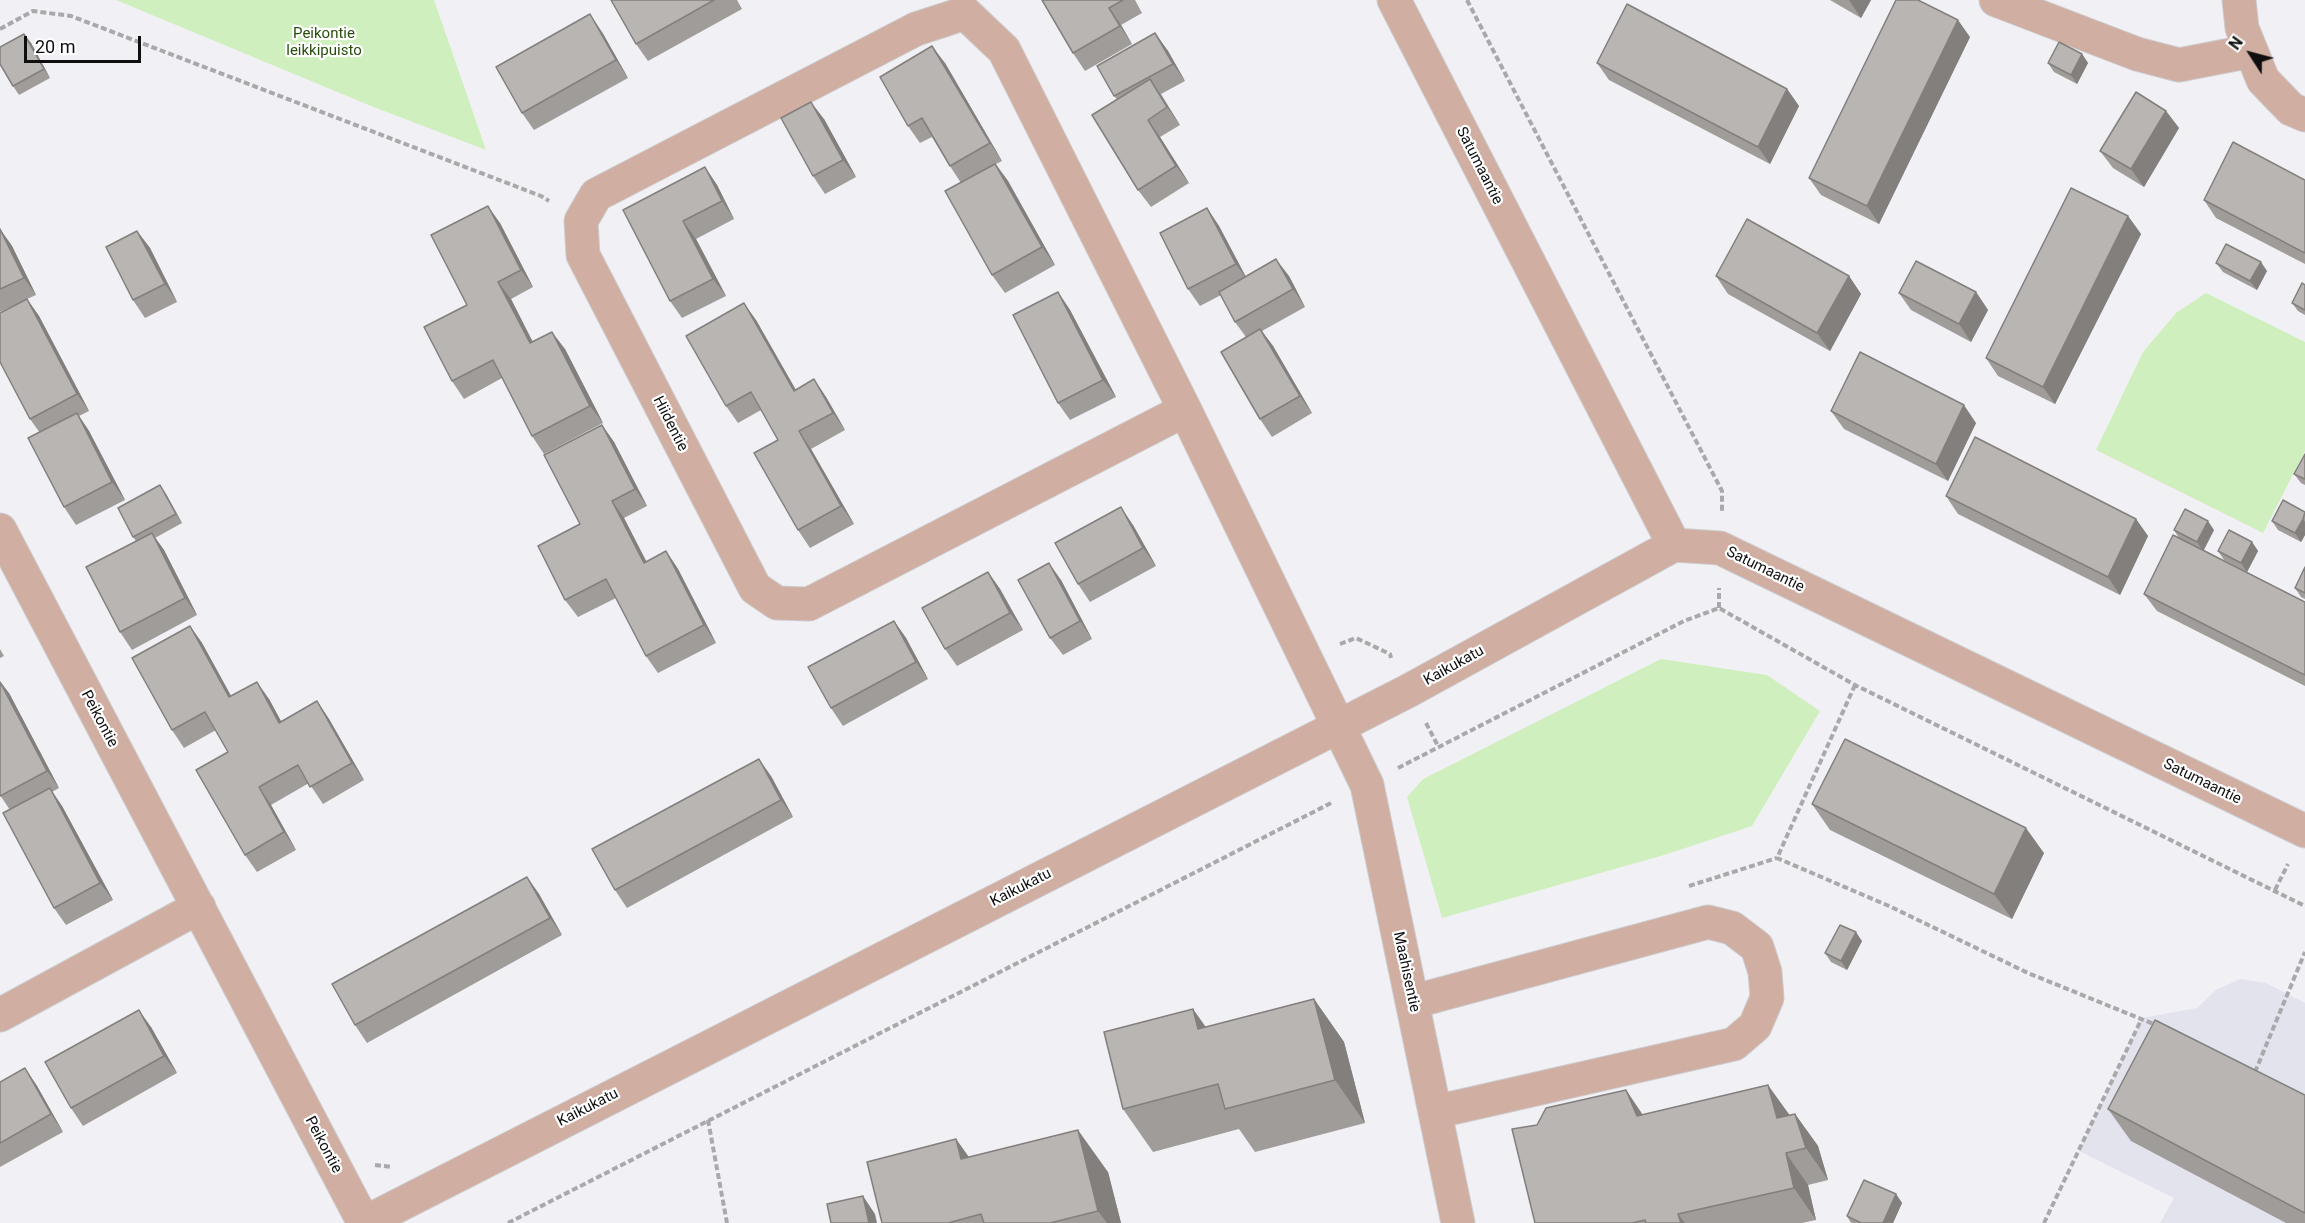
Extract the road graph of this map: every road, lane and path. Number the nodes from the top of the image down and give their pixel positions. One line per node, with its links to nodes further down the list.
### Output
1 (1394, 0): 11 (street, Satumaantie)
2 (1467, 0): 12 (path)
3 (1996, 0): 6 (street)
4 (2239, 0): 6 (street)
5 (0, 29): 8 (path)
6 (2251, 51): 7 (street)
7 (2305, 115)
8 (581, 221): 9 (street, Hiidentie); 9 (street, Maahisentie)
9 (1185, 410): 15 (street, Maahisentie)
10 (0, 530): 19 (street, Peikontie)
11 (1674, 545): 12 (street, Satumaantie); 17 (street, Kaikukatu)
12 (1720, 548): 13 (path); 18 (street, Satumaantie)
13 (1719, 608)
14 (1390, 654): 15 (path)
15 (1305, 655): 17 (street, Maahisentie)
16 (1855, 685): 23 (path)
17 (1339, 726): 21 (street, Maahisentie); 28 (street, Kaikukatu)
18 (2305, 831)
19 (199, 907): 22 (street); 28 (street, Peikontie)
20 (2305, 951): 25 (path)
21 (1412, 1002): 26 (street, Maahisentie); 26 (street)
22 (0, 1015)
23 (2142, 1018): 24 (path); 31 (path)
24 (2162, 1028)
25 (2245, 1067)
26 (1435, 1112): 30 (street, Maahisentie)
27 (708, 1120): 29 (path)
28 (364, 1223)
29 (727, 1223)
30 (1458, 1223)
31 (2044, 1223)

